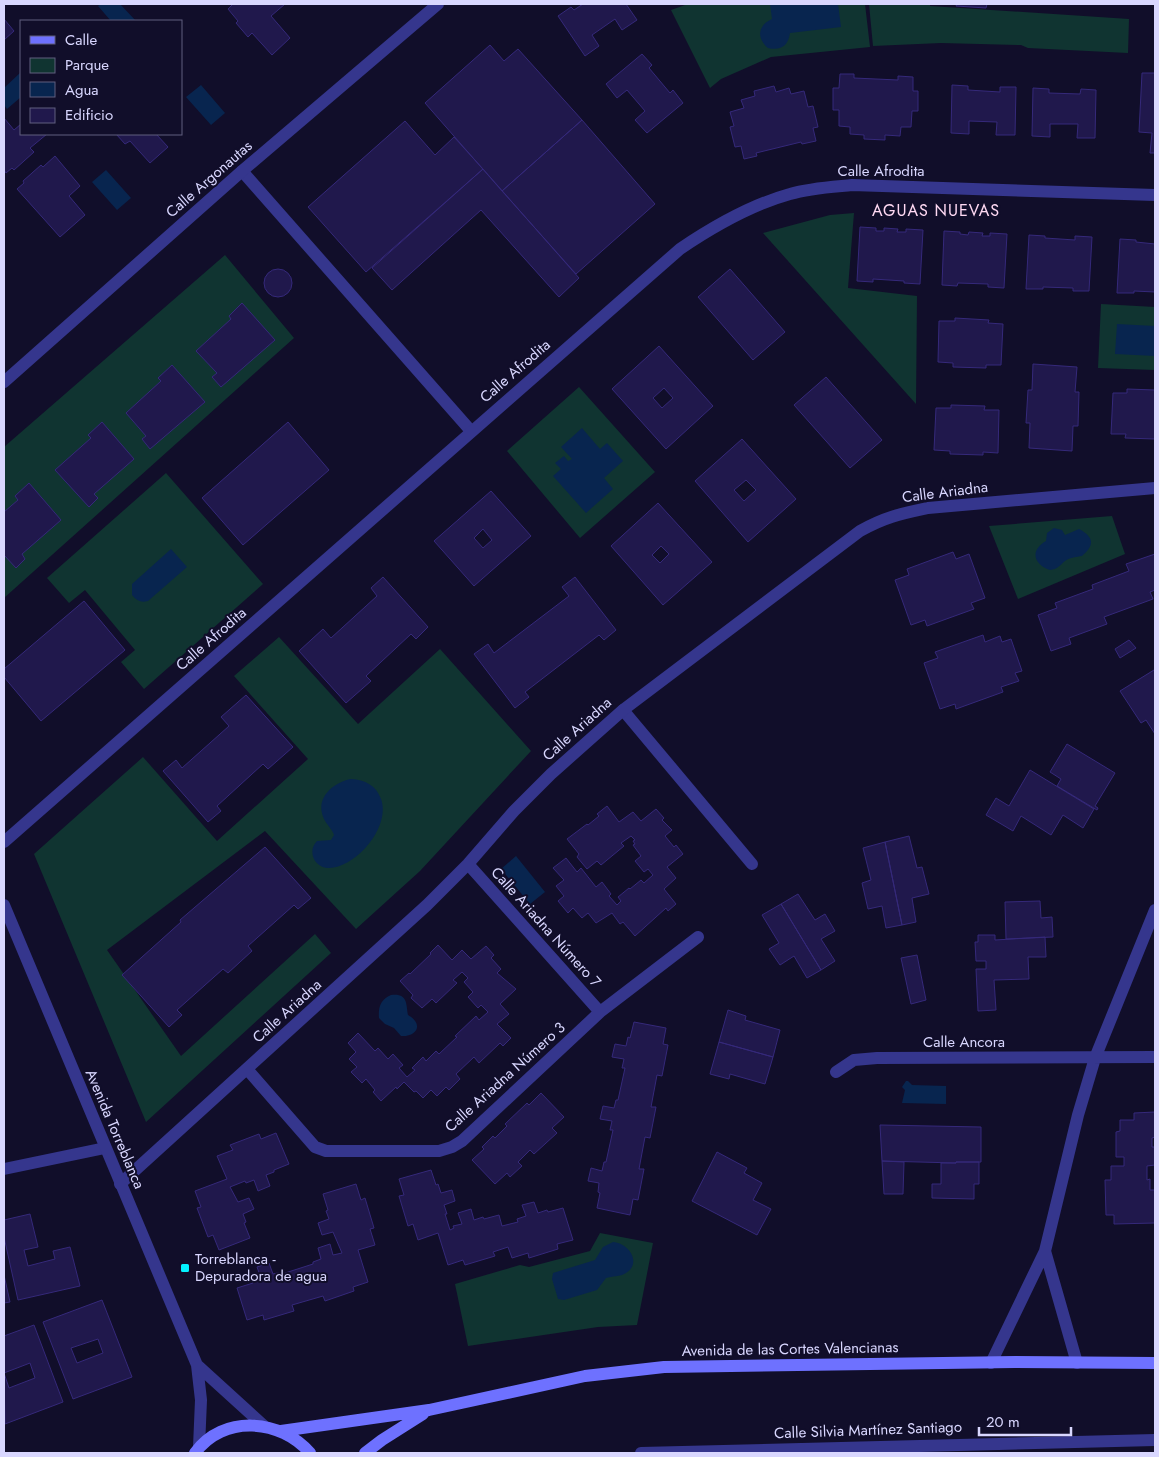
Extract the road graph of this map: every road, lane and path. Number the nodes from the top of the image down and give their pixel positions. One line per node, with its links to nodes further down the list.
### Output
1 (438, 4): 2 (street, Calle Argonautas)
2 (242, 171): 4 (street, Calle Argonautas); 5 (street)
3 (1155, 196): 5 (street, Calle Afrodita)
4 (4, 382)
5 (471, 431): 8 (street, Calle Afrodita)
6 (1155, 488): 7 (street, Calle Ariadna)
7 (623, 710): 9 (street, Calle Ariadna); 10 (street)
8 (4, 842)
9 (468, 864): 14 (street, Calle Ariadna Número 7); 17 (street, Calle Ariadna)
10 (752, 864)
11 (4, 905): 19 (street, Avenida Torreblanca)
12 (1155, 910): 16 (street)
13 (698, 937): 14 (street, Calle Ariadna Número 3)
14 (600, 1012): 17 (street, Calle Ariadna Número 3)
15 (1155, 1057): 16 (street, Calle Ancora)
16 (1095, 1058): 18 (street, Calle Ancora); 22 (street)
17 (247, 1069): 21 (street, Calle Ariadna)
18 (836, 1072)
19 (106, 1148): 20 (street); 21 (street, Avenida Torreblanca)
20 (4, 1169)
21 (120, 1184): 26 (street, Avenida Torreblanca)
22 (1045, 1250): 23 (street); 24 (street)
23 (990, 1363): 24 (main road, Avenida de las Cortes Valencianas); 27 (main road, Avenida de las Cortes Valencianas)
24 (1077, 1363): 25 (main road, Avenida de las Cortes Valencianas)
25 (1155, 1363)
26 (197, 1365): 28 (street); 32 (street)
27 (429, 1410): 29 (main road, Avenida de las Cortes Valencianas); 34 (main road, Avenida de las Cortes Valencianas)
28 (264, 1426): 29 (main road); 32 (main road)
29 (281, 1431): 33 (main road)
30 (1155, 1440): 31 (street, Calle Silvia Martínez Santiago)
31 (907, 1449): 35 (street, Calle Silvia Martínez Santiago)
32 (197, 1450)
33 (310, 1453)
34 (365, 1453)
35 (642, 1453)

